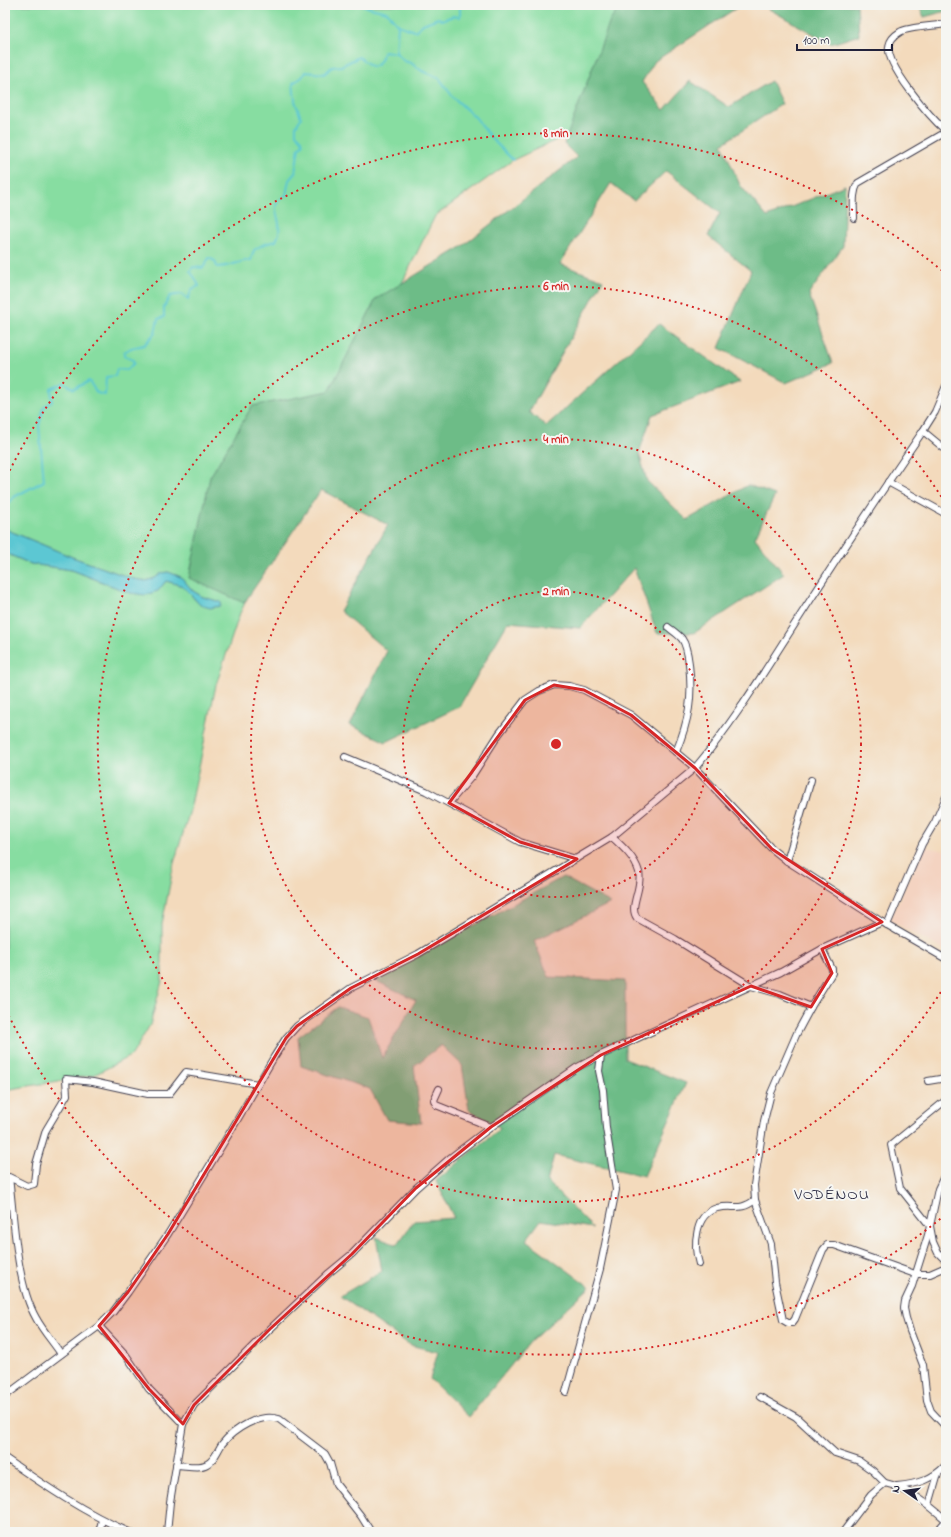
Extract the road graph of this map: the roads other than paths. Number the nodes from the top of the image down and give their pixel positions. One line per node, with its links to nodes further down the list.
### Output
1 (946, 24): 2 (street)
2 (946, 132): 3 (street)
3 (854, 218)
4 (946, 386): 5 (street)
5 (923, 431): 6 (street); 7 (street)
6 (946, 450)
7 (888, 482): 8 (street); 12 (street)
8 (946, 514)
9 (668, 627): 10 (street)
10 (676, 752): 12 (street); 15 (street)
11 (345, 757): 15 (street)
12 (695, 768): 16 (street); 18 (street)
13 (811, 780): 18 (street)
14 (946, 797): 19 (street)
15 (449, 803): 17 (street)
16 (612, 837): 17 (street); 22 (street)
17 (576, 859): 27 (street)
18 (787, 861): 19 (street)
19 (884, 924): 20 (street); 21 (street)
20 (822, 949): 22 (street); 23 (street)
21 (946, 959)
22 (752, 986): 23 (street); 24 (street)
23 (811, 1007): 32 (street)
24 (601, 1055): 30 (street); 40 (street)
25 (946, 1078): 26 (street)
26 (928, 1081)
27 (258, 1084): 38 (street); 39 (street)
28 (439, 1089): 30 (street)
29 (946, 1100): 33 (street)
30 (491, 1127): 43 (street)
31 (946, 1172): 33 (street)
32 (755, 1200): 35 (street); 37 (street)
33 (930, 1226): 34 (street); 37 (street)
34 (946, 1261)
35 (699, 1264)
36 (946, 1267): 37 (street)
37 (915, 1274): 44 (street)
38 (99, 1326): 39 (street); 43 (street)
39 (61, 1354): 41 (street)
40 (566, 1392)
41 (5, 1396)
42 (760, 1397): 49 (street)
43 (183, 1424): 46 (street)
44 (946, 1427)
45 (5, 1458): 52 (street)
46 (176, 1465): 56 (street); 57 (street)
47 (946, 1465): 48 (street)
48 (938, 1474): 50 (street); 51 (street)
49 (885, 1483): 50 (street); 58 (street)
50 (897, 1486): 51 (street)
51 (929, 1505): 53 (street)
52 (102, 1520): 54 (street); 55 (street)
53 (946, 1521): 59 (street)
54 (99, 1532)
55 (129, 1532)
56 (168, 1532)
57 (371, 1532)
58 (842, 1532)
59 (936, 1532)

